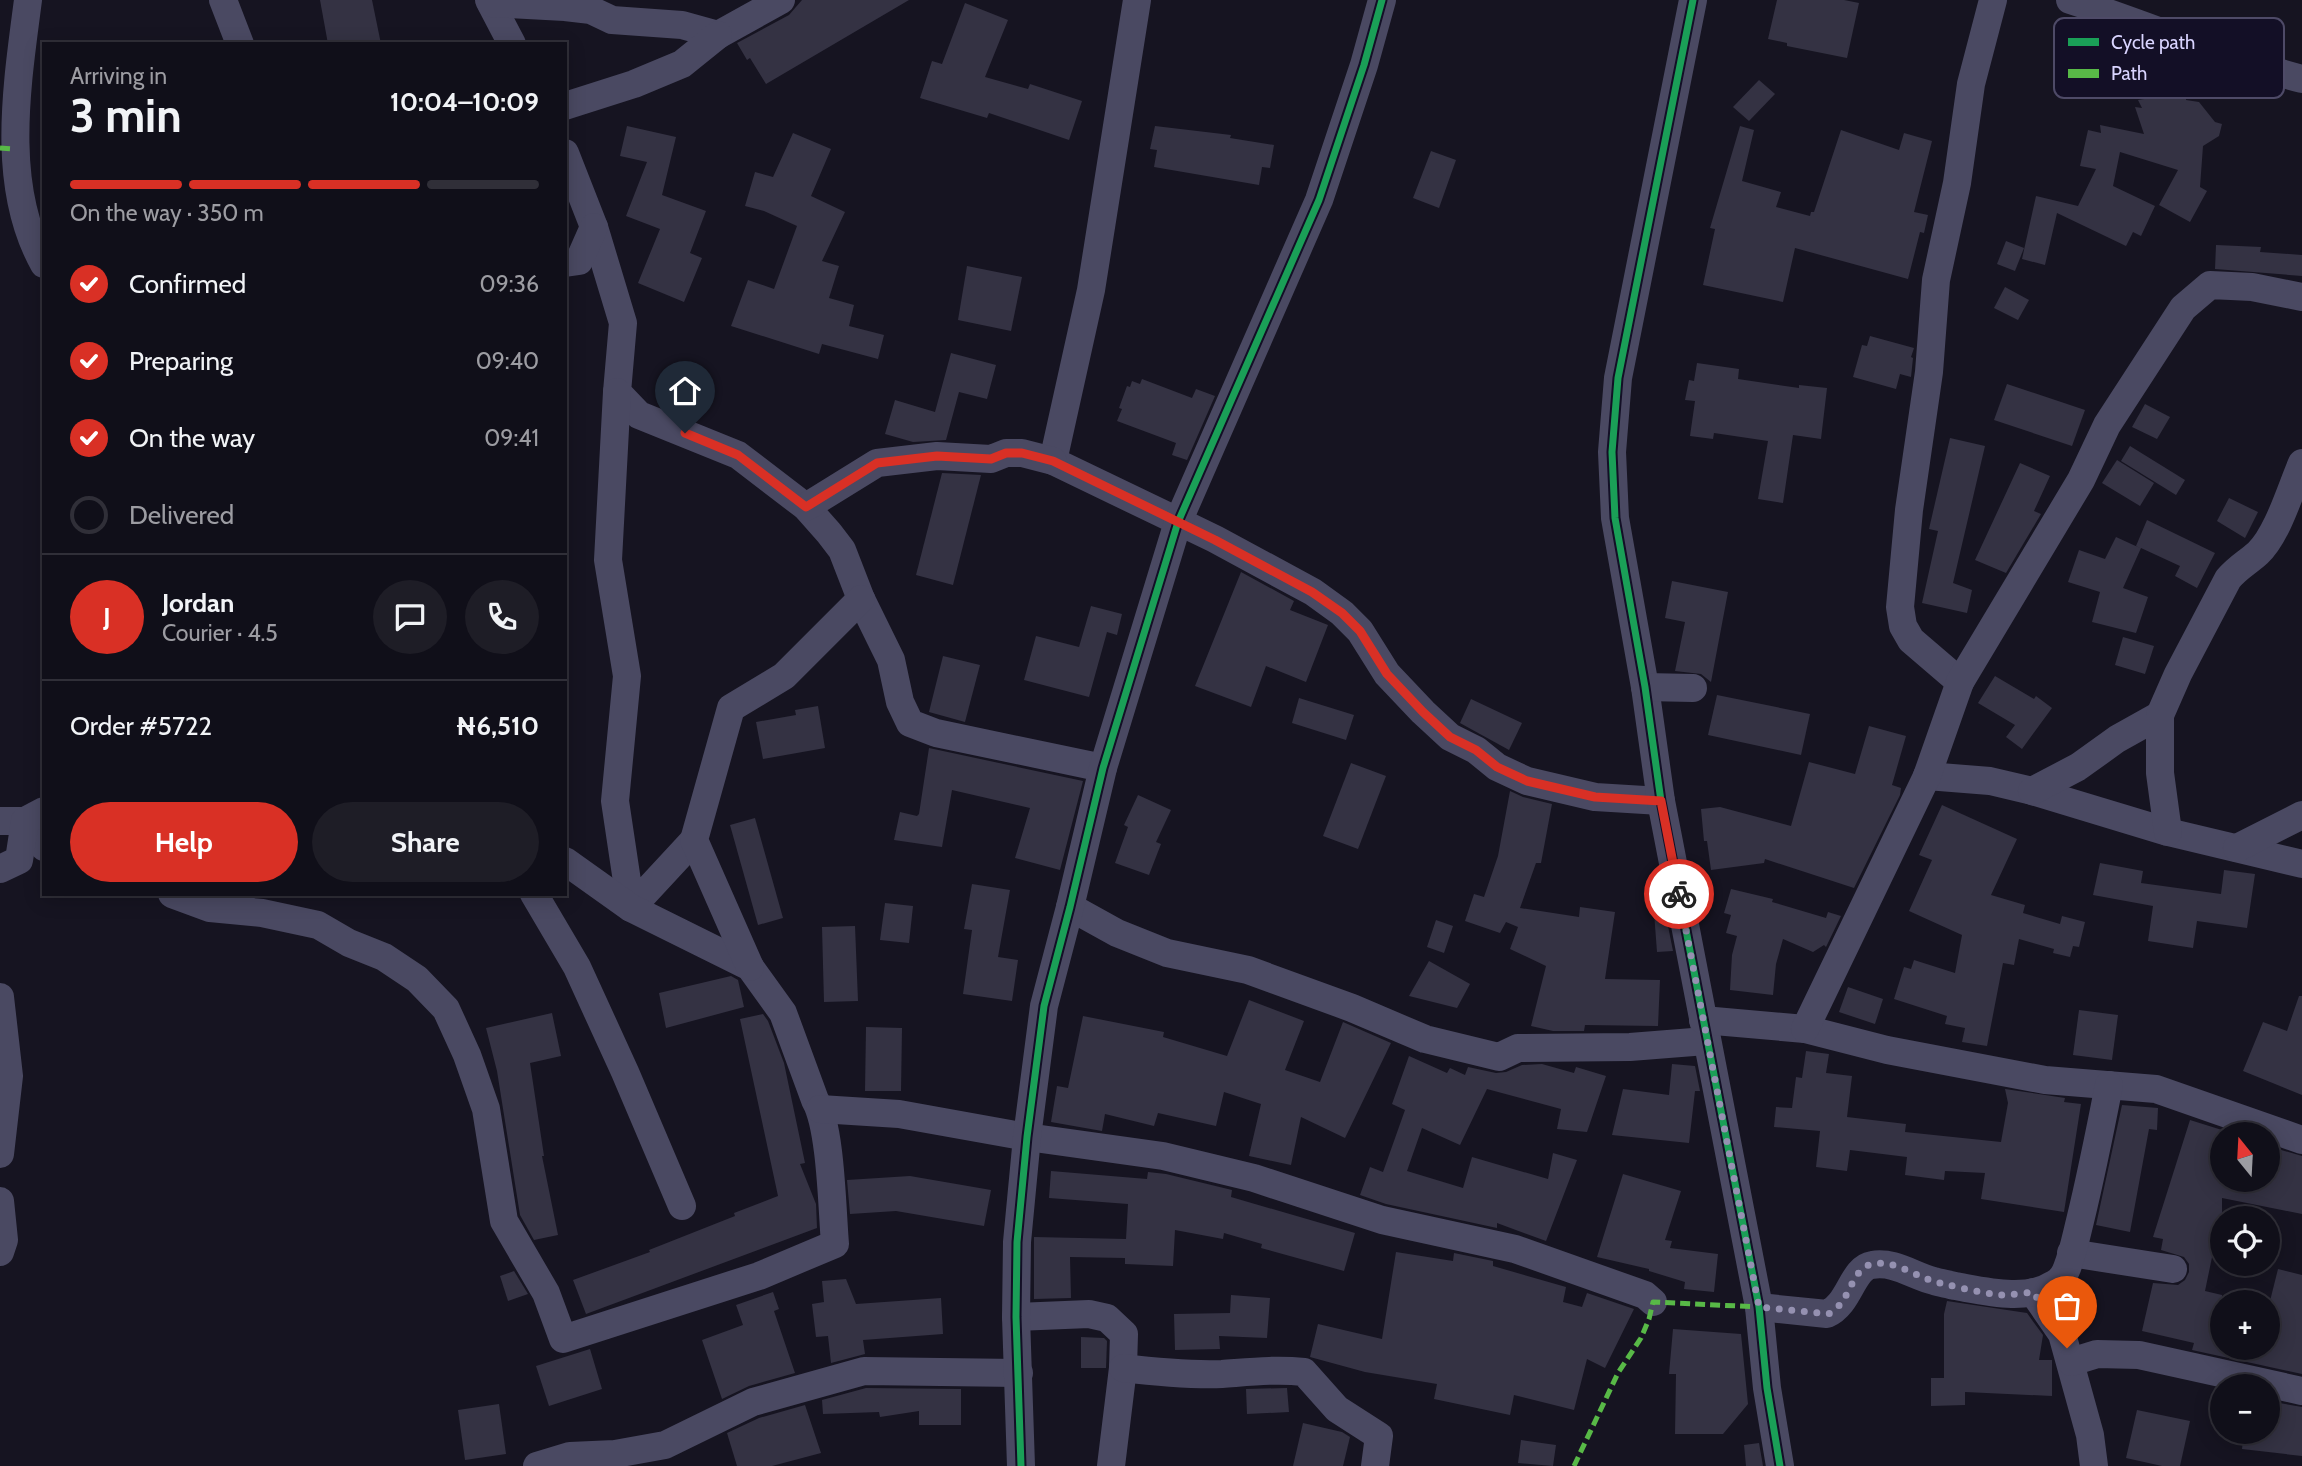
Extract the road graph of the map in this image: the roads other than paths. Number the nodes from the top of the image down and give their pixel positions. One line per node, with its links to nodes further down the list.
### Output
1 (28, 0): 19 (street)
2 (223, 0): 12 (street)
3 (781, 0): 11 (street)
4 (1137, 0): 23 (street)
5 (1382, 0): 26 (street)
6 (1693, 0): 29 (street)
7 (1993, 0): 28 (street)
8 (2070, 0): 10 (street)
9 (490, 2): 11 (street); 13 (street)
10 (2123, 18)
11 (718, 35): 16 (street)
12 (239, 42)
13 (511, 42)
14 (2284, 74): 15 (street)
15 (2302, 79)
16 (567, 105)
17 (567, 158): 18 (street)
18 (594, 227): 20 (street); 22 (street)
19 (42, 260)
20 (567, 263)
21 (2302, 297): 28 (street)
22 (617, 392): 25 (street); 47 (street)
23 (1053, 461): 25 (street); 26 (street)
24 (2302, 463): 31 (street)
25 (806, 507): 27 (street)
26 (1178, 522): 32 (street); 35 (street)
27 (861, 599): 32 (street); 39 (street)
28 (1960, 682): 33 (street)
29 (1645, 687): 30 (street); 35 (street)
30 (1693, 688)
31 (2160, 715): 34 (street); 38 (street)
32 (1103, 768): 48 (street)
33 (1927, 776): 34 (street); 51 (street)
34 (2032, 791): 38 (street)
35 (1661, 801): 52 (street)
36 (2302, 814): 41 (street)
37 (23, 817): 40 (street); 44 (street)
38 (2168, 832): 41 (street)
39 (694, 841): 47 (street); 49 (street)
40 (42, 845)
41 (2237, 848): 43 (street)
42 (567, 862): 47 (street)
43 (2302, 864)
44 (0, 869)
45 (178, 896): 54 (street)
46 (535, 896): 59 (street)
47 (631, 908): 49 (street)
48 (1070, 908): 52 (street); 55 (street)
49 (750, 967): 54 (street)
50 (1, 1008): 57 (street)
51 (1805, 1029): 52 (street); 53 (street)
52 (1704, 1031): 65 (street)
53 (2109, 1085): 56 (street); 61 (street)
54 (820, 1109): 55 (street)
55 (1027, 1137): 64 (street); 66 (street)
56 (2302, 1140)
57 (0, 1154)
58 (0, 1201): 60 (street)
59 (682, 1206)
60 (0, 1252)
61 (2071, 1253): 62 (street); 63 (street)
62 (2174, 1269)
63 (2033, 1292): 65 (street); 67 (street)
64 (1653, 1302)
65 (1759, 1307): 75 (street)
66 (1016, 1317): 68 (street); 69 (street)
67 (2071, 1362): 70 (street); 76 (street)
68 (1123, 1368): 73 (street); 74 (street)
69 (1019, 1373): 71 (street); 72 (street)
70 (2302, 1391)
71 (537, 1466)
72 (1021, 1466)
73 (1111, 1466)
74 (1375, 1466)
75 (1780, 1466)
76 (2094, 1466)

